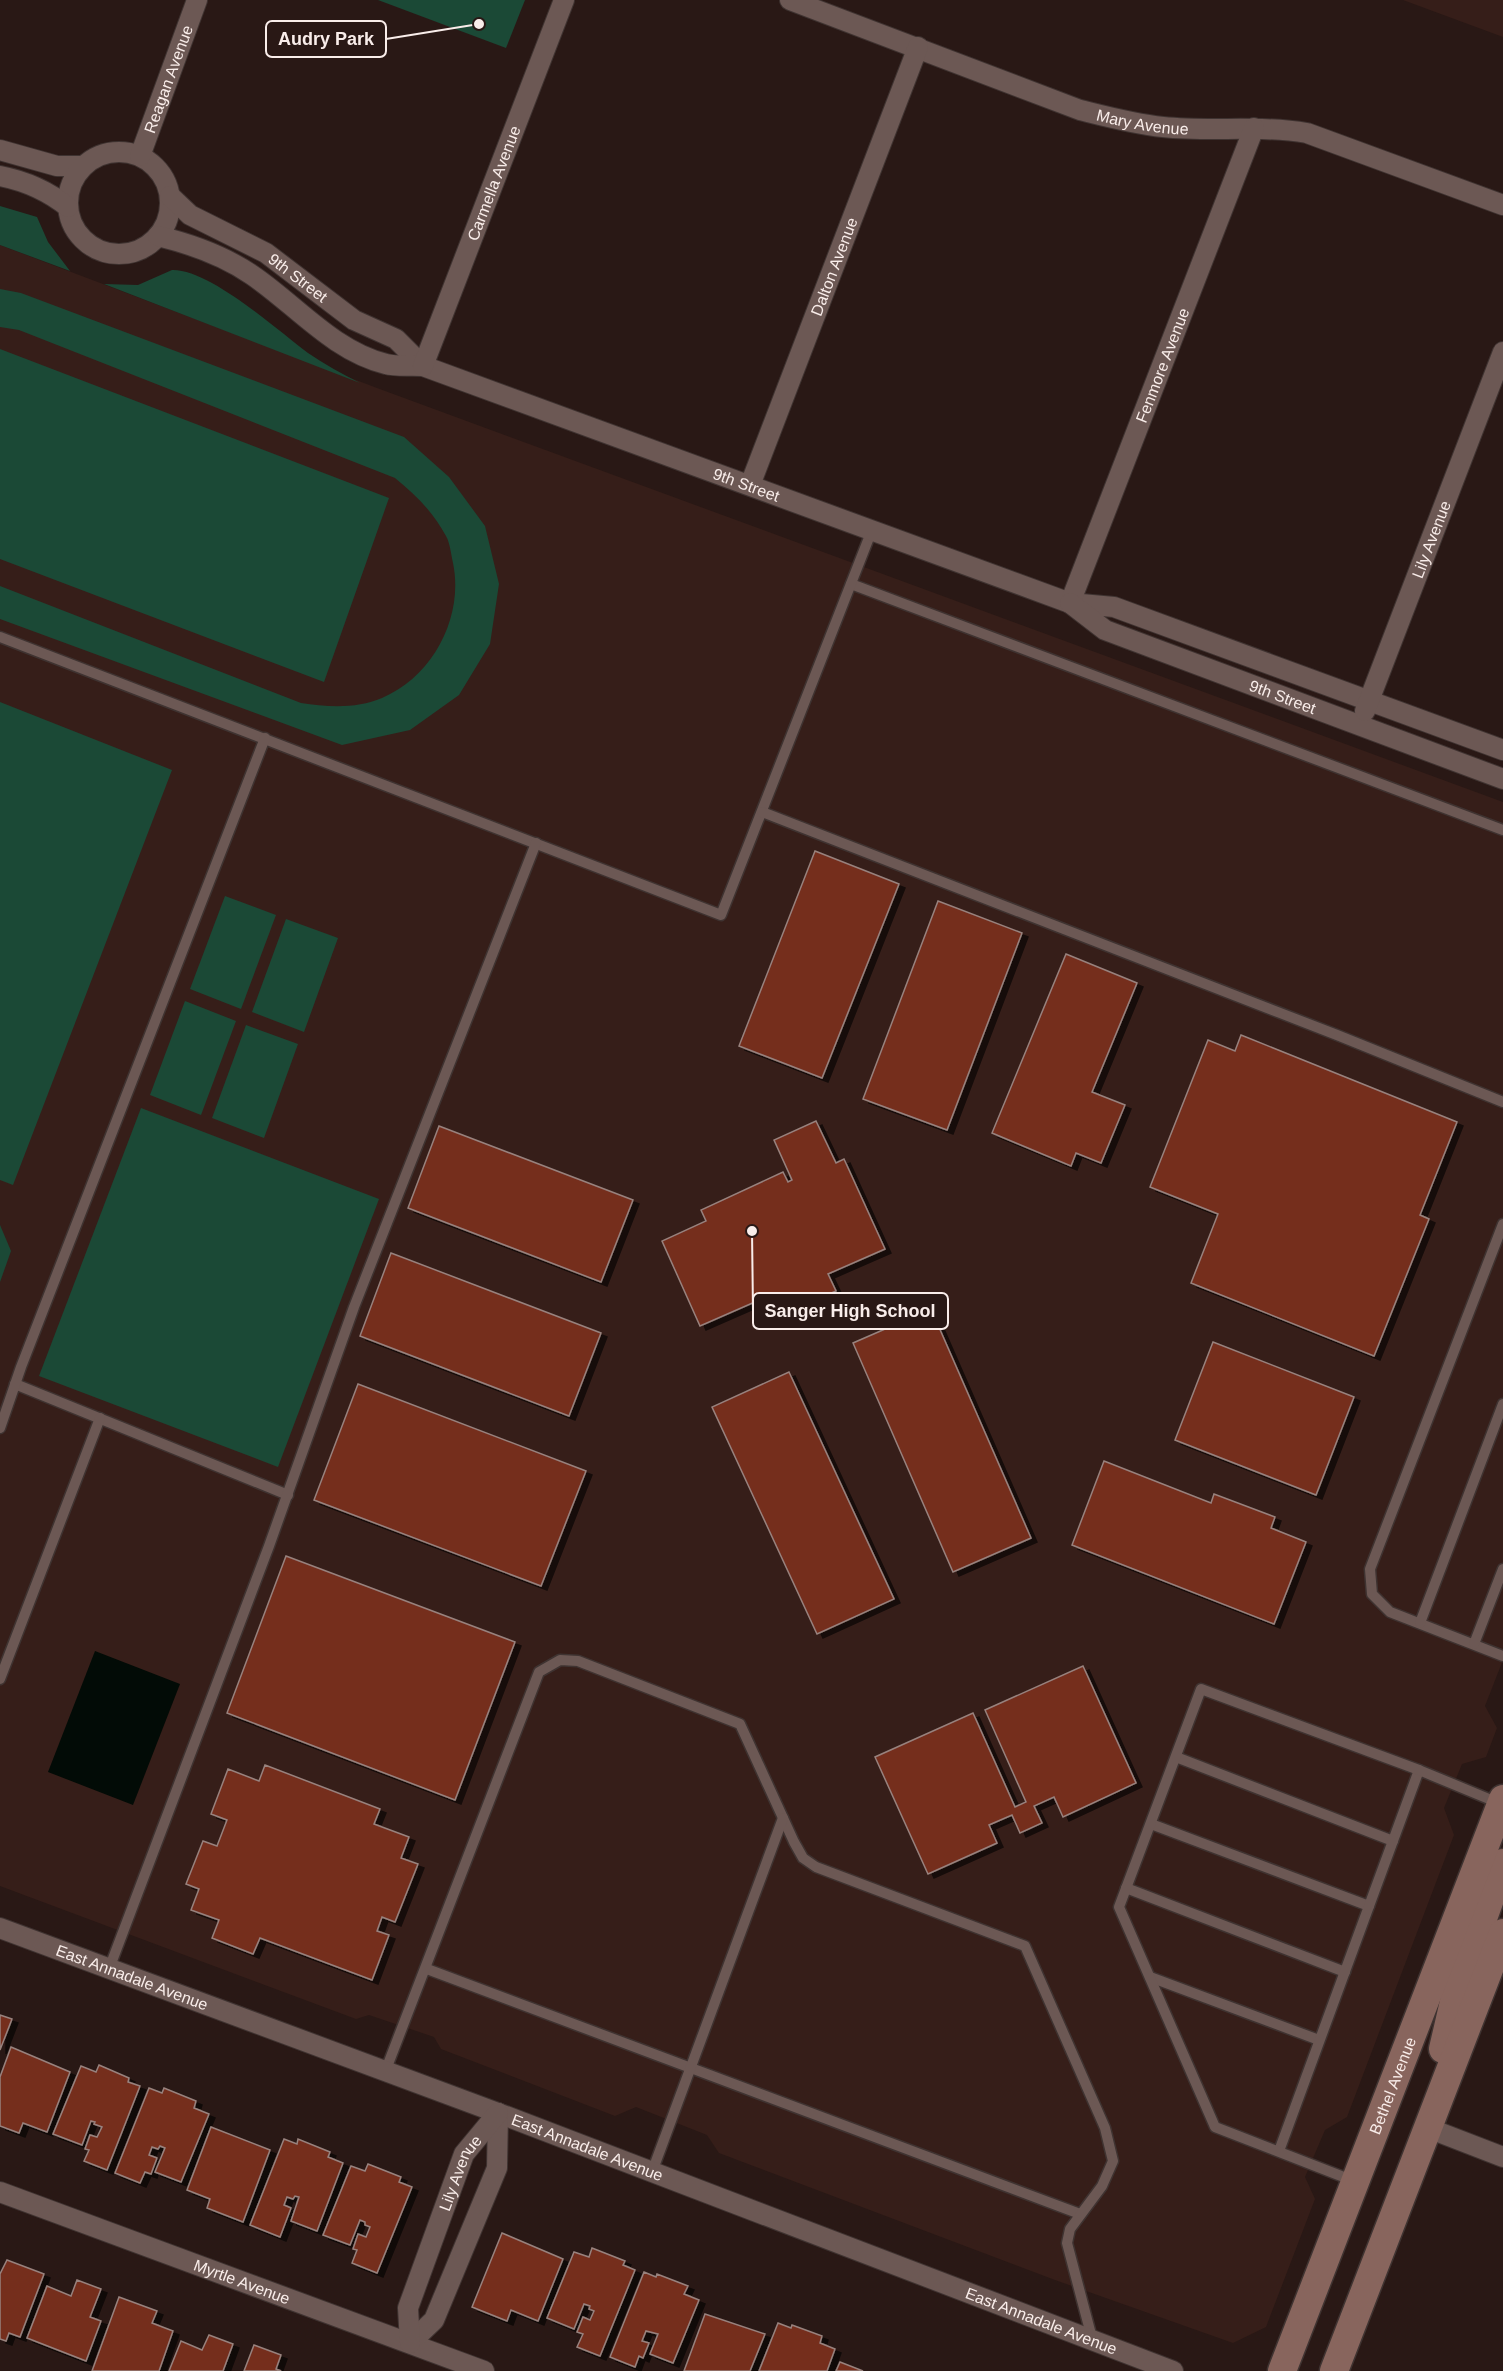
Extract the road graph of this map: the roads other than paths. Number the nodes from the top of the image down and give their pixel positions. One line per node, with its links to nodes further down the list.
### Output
1 (197, 0): 7 (street, Reagan Avenue)
2 (564, 0): 15 (street, Carmella Avenue)
3 (790, 0): 4 (street, Mary Avenue)
4 (918, 47): 5 (street, Mary Avenue); 16 (street, Dalton Avenue)
5 (1254, 128): 11 (street, Mary Avenue); 19 (street, Fenmore Avenue)
6 (0, 150): 8 (street)
7 (140, 156): 8 (street); 10 (street)
8 (83, 166): 12 (street)
9 (0, 176): 12 (street)
10 (170, 196): 13 (street); 15 (street, 9th Street)
11 (1503, 205)
12 (68, 207): 13 (street)
13 (158, 236): 15 (street, 9th Street)
14 (1503, 352): 21 (street, Lily Avenue)
15 (423, 366): 16 (street, 9th Street)
16 (750, 485): 17 (street, 9th Street)
17 (872, 530): 18 (lane); 19 (street, 9th Street)
18 (851, 584): 26 (lane); 27 (lane)
19 (1070, 603): 21 (street, 9th Street); 22 (street, 9th Street)
20 (0, 637): 23 (lane)
21 (1369, 700): 22 (street, Lily Avenue); 24 (street, 9th Street)
22 (1360, 725): 25 (street, 9th Street)
23 (264, 738): 28 (lane); 31 (lane)
24 (1503, 750)
25 (1503, 779)
26 (762, 812): 28 (lane); 29 (lane)
27 (1503, 830)
28 (536, 843): 35 (lane)
29 (1503, 1102)
30 (1503, 1224): 37 (lane)
31 (15, 1384): 33 (lane); 34 (lane)
32 (1503, 1404): 37 (lane)
33 (100, 1418): 35 (lane); 40 (lane)
34 (0, 1428)
35 (288, 1495): 52 (lane)
36 (1503, 1569): 38 (lane)
37 (1420, 1623): 38 (lane)
38 (1474, 1644): 39 (lane)
39 (1503, 1656)
40 (0, 1678)
41 (1176, 1757): 42 (lane); 45 (lane); 46 (lane)
42 (1419, 1770): 43 (lane); 46 (lane)
43 (1502, 1804): 64 (main road, Bethel Avenue)
44 (783, 1818): 53 (lane); 57 (lane); 66 (lane)
45 (1150, 1824): 48 (lane); 49 (lane)
46 (1393, 1841): 49 (lane)
47 (1503, 1863): 60 (main road)
48 (1126, 1888): 54 (lane); 55 (lane)
49 (1369, 1906): 54 (lane)
50 (0, 1928): 52 (street, East Annadale Avenue)
51 (1503, 1933): 60 (main road)
52 (109, 1969): 58 (street, East Annadale Avenue)
53 (427, 1969): 57 (lane); 58 (lane)
54 (1345, 1972): 56 (lane)
55 (1150, 1977): 56 (lane); 61 (lane)
56 (1319, 2040): 61 (lane)
57 (691, 2068): 63 (lane); 66 (lane)
58 (385, 2072): 59 (street, East Annadale Avenue)
59 (498, 2113): 63 (street, East Annadale Avenue); 68 (street, Lily Avenue); 68 (street, Lily Avenue)
60 (1431, 2119): 62 (street); 72 (main road)
61 (1279, 2151): 64 (lane)
62 (1503, 2157)
63 (652, 2172): 67 (street, East Annadale Avenue)
64 (1356, 2182): 71 (main road, Bethel Avenue)
65 (0, 2192): 68 (street, Myrtle Avenue)
66 (1080, 2214): 67 (lane)
67 (1093, 2342): 70 (street, East Annadale Avenue)
68 (410, 2343): 69 (street, Myrtle Avenue)
69 (484, 2371)
70 (1173, 2371)
71 (1282, 2371)
72 (1334, 2371)

